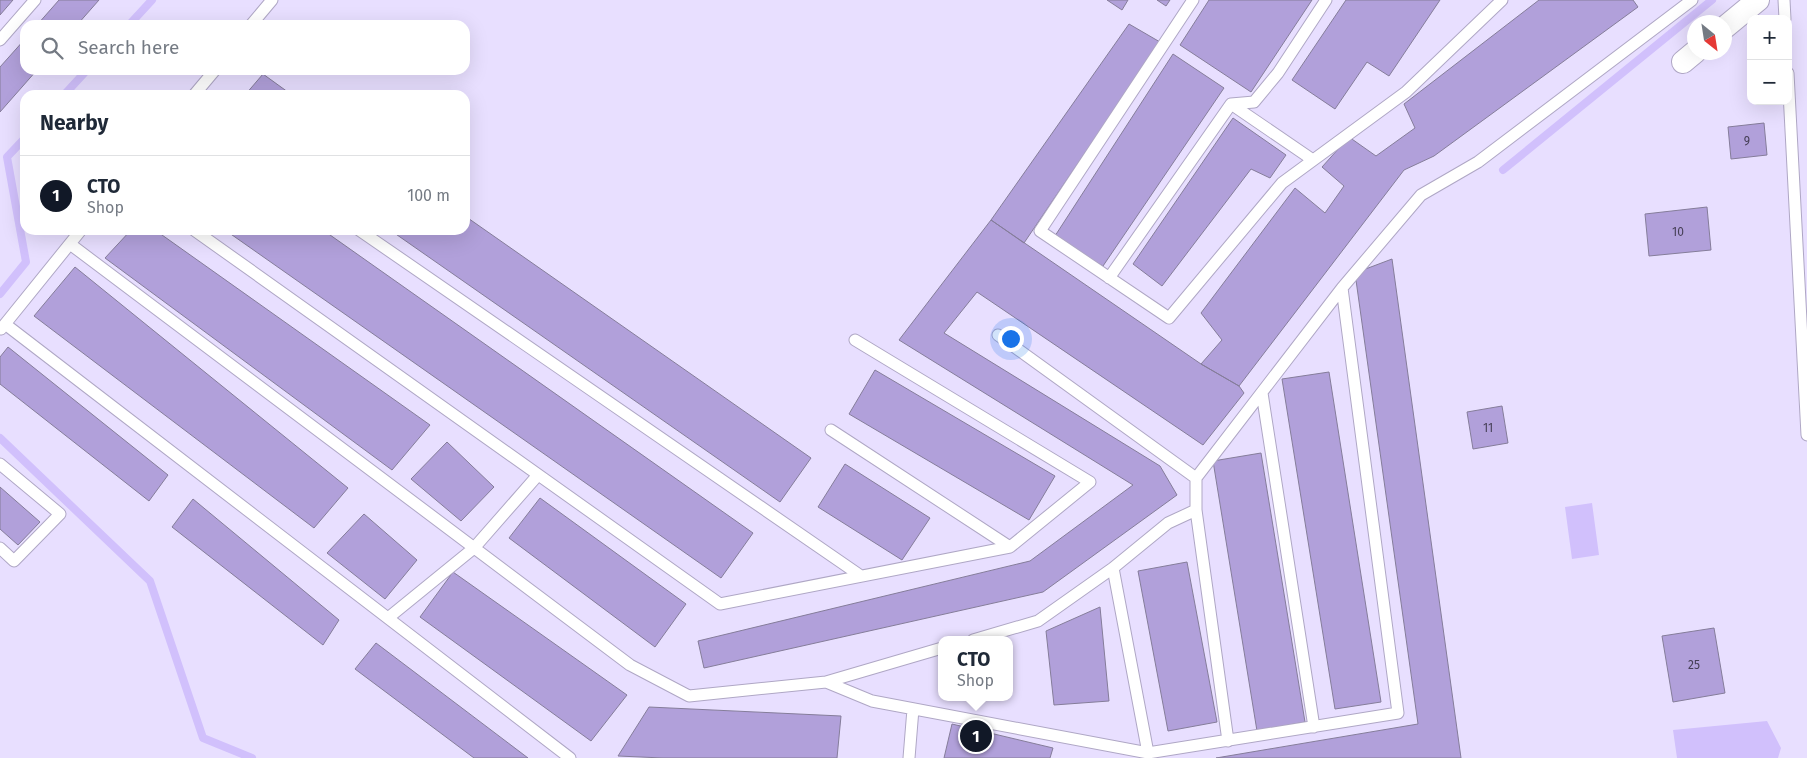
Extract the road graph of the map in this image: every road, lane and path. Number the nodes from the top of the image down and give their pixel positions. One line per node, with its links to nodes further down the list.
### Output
1 (35, 0): 12 (lane)
2 (272, 0): 10 (lane)
3 (1193, 0): 22 (lane)
4 (1326, 0): 15 (lane)
5 (1502, 0): 17 (lane)
6 (1692, 0): 23 (lane)
7 (1758, 0): 11 (street)
8 (1784, 0): 9 (lane)
9 (1786, 15)
10 (255, 20)
11 (1732, 21)
12 (0, 40)
13 (211, 75): 14 (lane)
14 (198, 90)
15 (1231, 104): 17 (lane); 22 (lane)
16 (1790, 105): 29 (lane)
17 (1313, 160): 22 (lane)
18 (77, 235): 21 (lane)
19 (201, 235): 31 (lane)
20 (365, 235): 38 (lane)
21 (70, 244): 24 (lane); 36 (lane)
22 (1109, 278)
23 (1342, 288): 27 (lane); 44 (lane)
24 (2, 327): 39 (lane)
25 (998, 336): 32 (lane)
26 (855, 340): 34 (lane)
27 (1262, 393): 32 (lane); 44 (lane)
28 (831, 430): 34 (lane)
29 (1807, 435)
30 (0, 464): 35 (lane)
31 (538, 475): 36 (lane); 38 (lane)
32 (1196, 478): 33 (lane)
33 (1196, 510): 37 (lane); 45 (lane)
34 (1010, 547): 38 (lane)
35 (0, 548)
36 (474, 548): 39 (lane); 42 (lane)
37 (1113, 568): 40 (lane); 46 (lane)
38 (862, 576)
39 (388, 618): 47 (lane)
40 (987, 636)
41 (938, 649): 42 (lane)
42 (826, 682): 43 (lane)
43 (913, 709): 46 (lane); 48 (lane)
44 (1314, 727): 45 (lane)
45 (1228, 741): 46 (lane)
46 (1148, 754)
47 (570, 758)
48 (909, 758)

